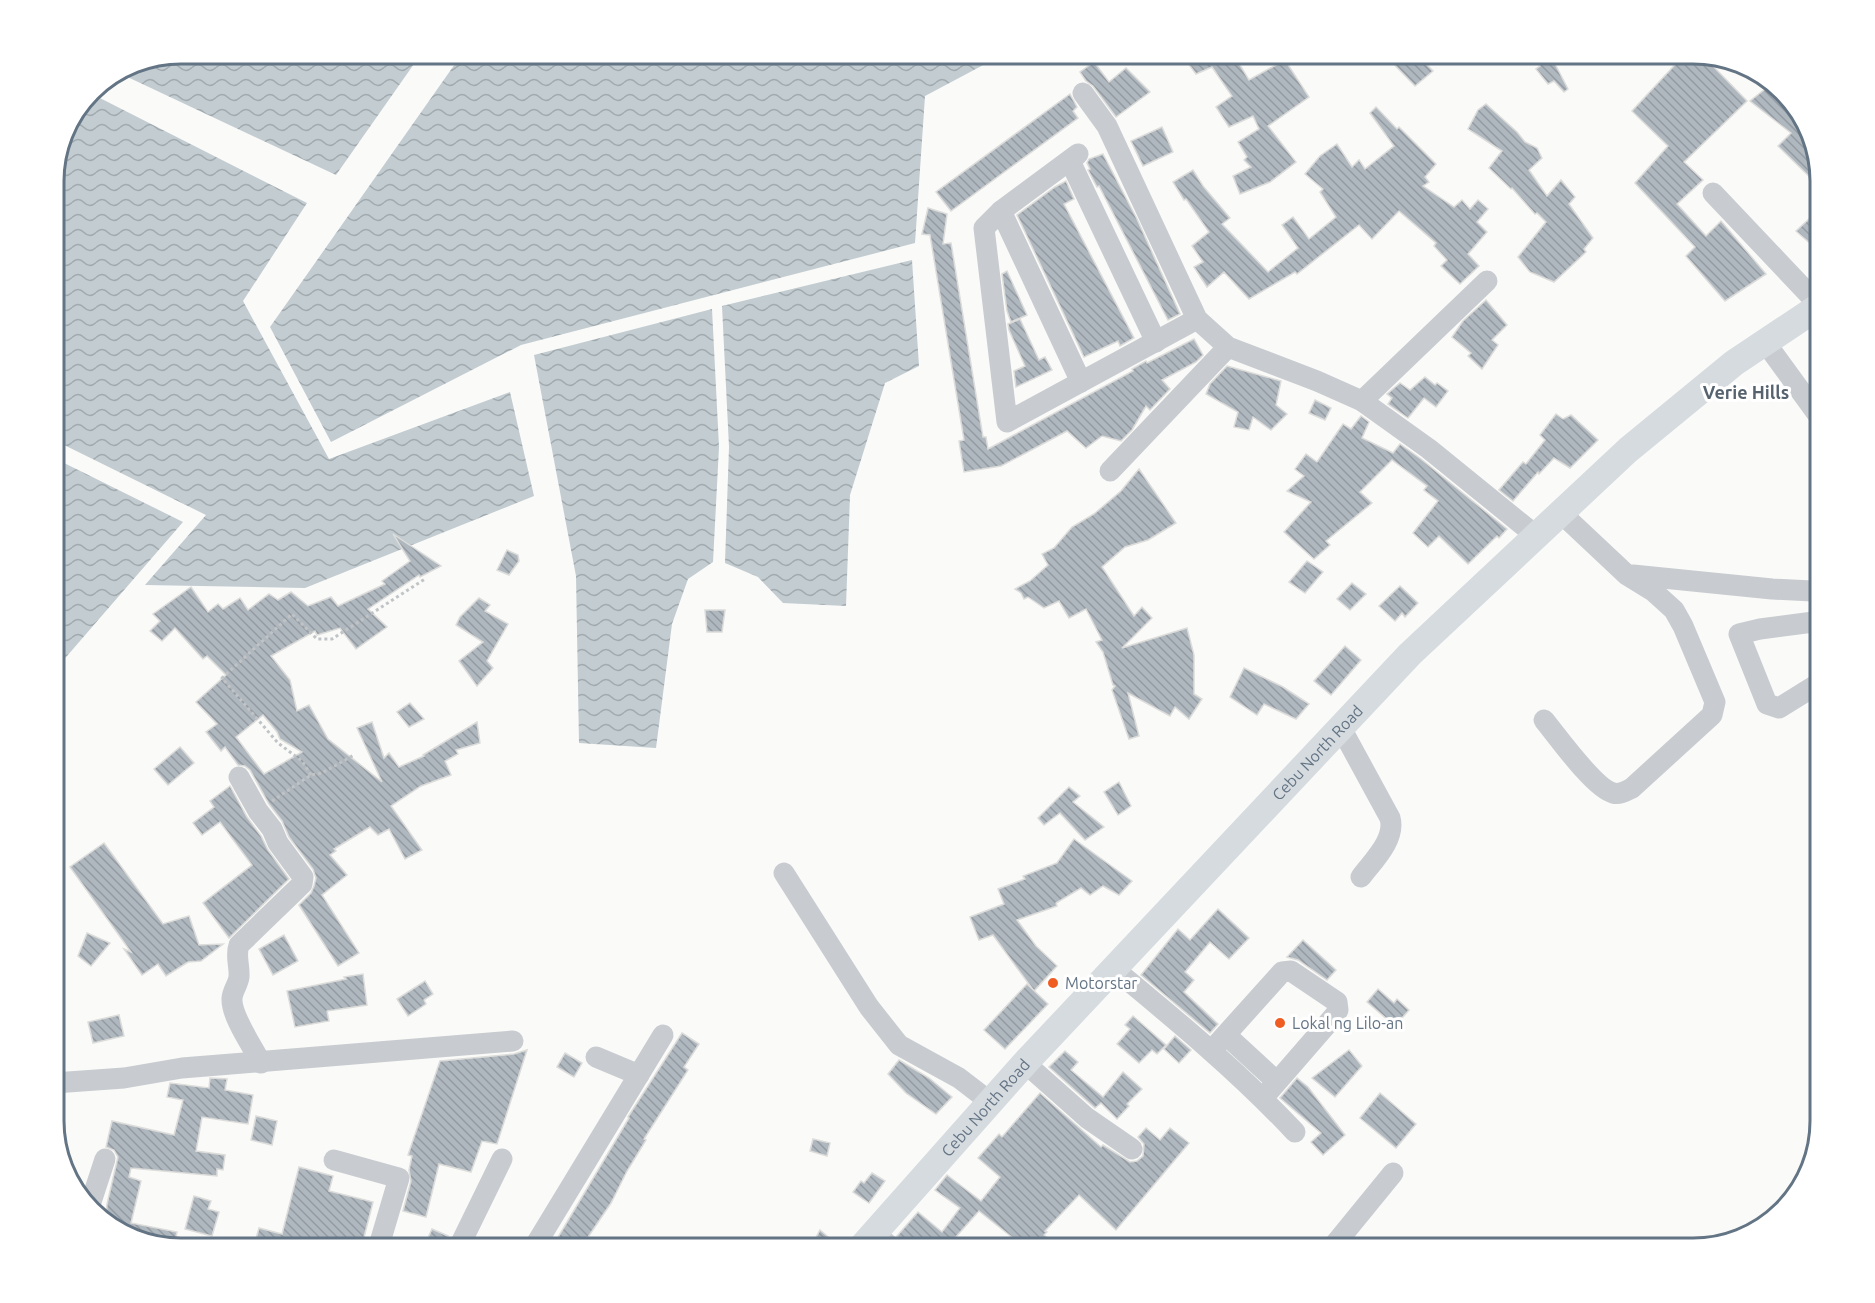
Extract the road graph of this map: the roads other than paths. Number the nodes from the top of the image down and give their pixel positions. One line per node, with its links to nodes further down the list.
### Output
1 (1083, 93): 7 (street)
2 (1713, 193): 5 (street)
3 (1001, 211): 8 (street); 11 (street); 11 (street)
4 (1487, 281): 12 (street)
5 (1810, 294)
6 (1810, 313): 9 (main road, Cebu North Road)
7 (1197, 319): 8 (street); 10 (street)
8 (1156, 342): 11 (street)
9 (1765, 342): 13 (street); 15 (main road, Cebu North Road)
10 (1228, 346): 12 (street); 14 (street)
11 (1081, 382)
12 (1362, 401): 16 (street)
13 (1810, 404)
14 (1110, 471)
15 (1560, 512): 16 (main road, Cebu North Road); 17 (street)
16 (1535, 535): 22 (main road, Cebu North Road)
17 (1627, 574): 18 (street); 21 (street)
18 (1810, 591)
19 (1810, 622): 20 (street)
20 (1810, 689)
21 (1544, 720)
22 (1341, 728): 25 (street); 26 (main road, Cebu North Road)
23 (239, 777): 32 (street)
24 (784, 873): 38 (street)
25 (1361, 878)
26 (1113, 968): 30 (street); 33 (main road, Cebu North Road)
27 (663, 1035): 34 (street)
28 (1226, 1035): 30 (street); 36 (street); 36 (street)
29 (513, 1041): 32 (street)
30 (1211, 1051): 37 (street)
31 (596, 1057): 34 (street)
32 (261, 1063): 35 (street)
33 (1025, 1063): 38 (main road, Cebu North Road); 40 (street)
34 (639, 1076): 48 (street)
35 (65, 1082)
36 (1276, 1082): 37 (street)
37 (1263, 1098): 39 (street)
38 (989, 1101): 49 (main road, Cebu North Road)
39 (1294, 1132)
40 (1132, 1149)
41 (105, 1159): 45 (street)
42 (502, 1159): 47 (street)
43 (334, 1160): 46 (street)
44 (1393, 1173): 50 (street)
45 (93, 1197)
46 (381, 1238)
47 (463, 1238)
48 (541, 1238)
49 (881, 1238)
50 (1340, 1238)

